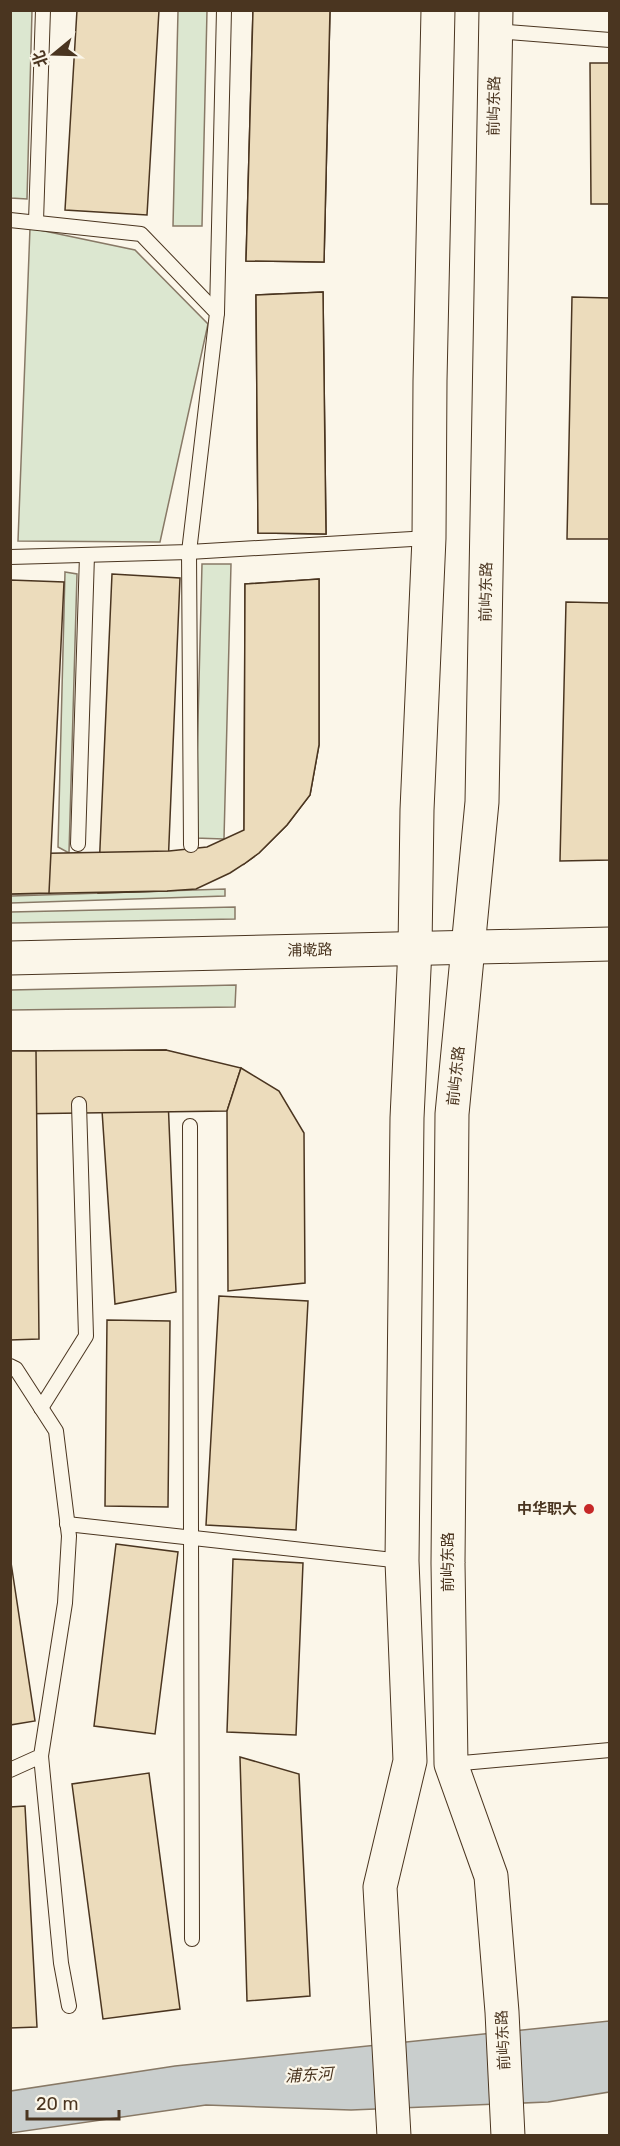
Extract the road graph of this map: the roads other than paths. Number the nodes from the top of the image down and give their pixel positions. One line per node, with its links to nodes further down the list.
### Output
1 (43, 10): 7 (lane)
2 (224, 10): 8 (lane)
3 (438, 10): 9 (main road)
4 (496, 21): 5 (lane); 16 (main road, 前屿东路)
5 (609, 40)
6 (10, 220): 7 (lane)
7 (36, 221): 8 (lane)
8 (217, 313): 10 (lane)
9 (429, 538): 10 (lane); 17 (main road)
10 (189, 552): 11 (lane); 14 (lane)
11 (87, 555): 12 (lane); 13 (lane)
12 (10, 557)
13 (78, 844)
14 (190, 845)
15 (609, 944): 16 (main road, 浦墘路)
16 (469, 946): 17 (main road, 浦墘路); 28 (main road, 前屿东路)
17 (415, 948): 18 (main road, 浦墘路); 25 (main road)
18 (10, 958)
19 (79, 1104): 22 (lane)
20 (190, 1126): 24 (lane)
21 (10, 1366): 22 (lane)
22 (42, 1408): 23 (lane)
23 (67, 1524): 24 (lane); 27 (lane)
24 (191, 1538): 25 (lane); 30 (lane)
25 (402, 1561): 33 (main road)
26 (609, 1750): 28 (lane)
27 (41, 1756): 29 (lane); 31 (lane)
28 (451, 1764): 32 (main road, 前屿东路)
29 (10, 1770)
30 (192, 1939)
31 (69, 2006)
32 (507, 2127)
33 (393, 2134)

